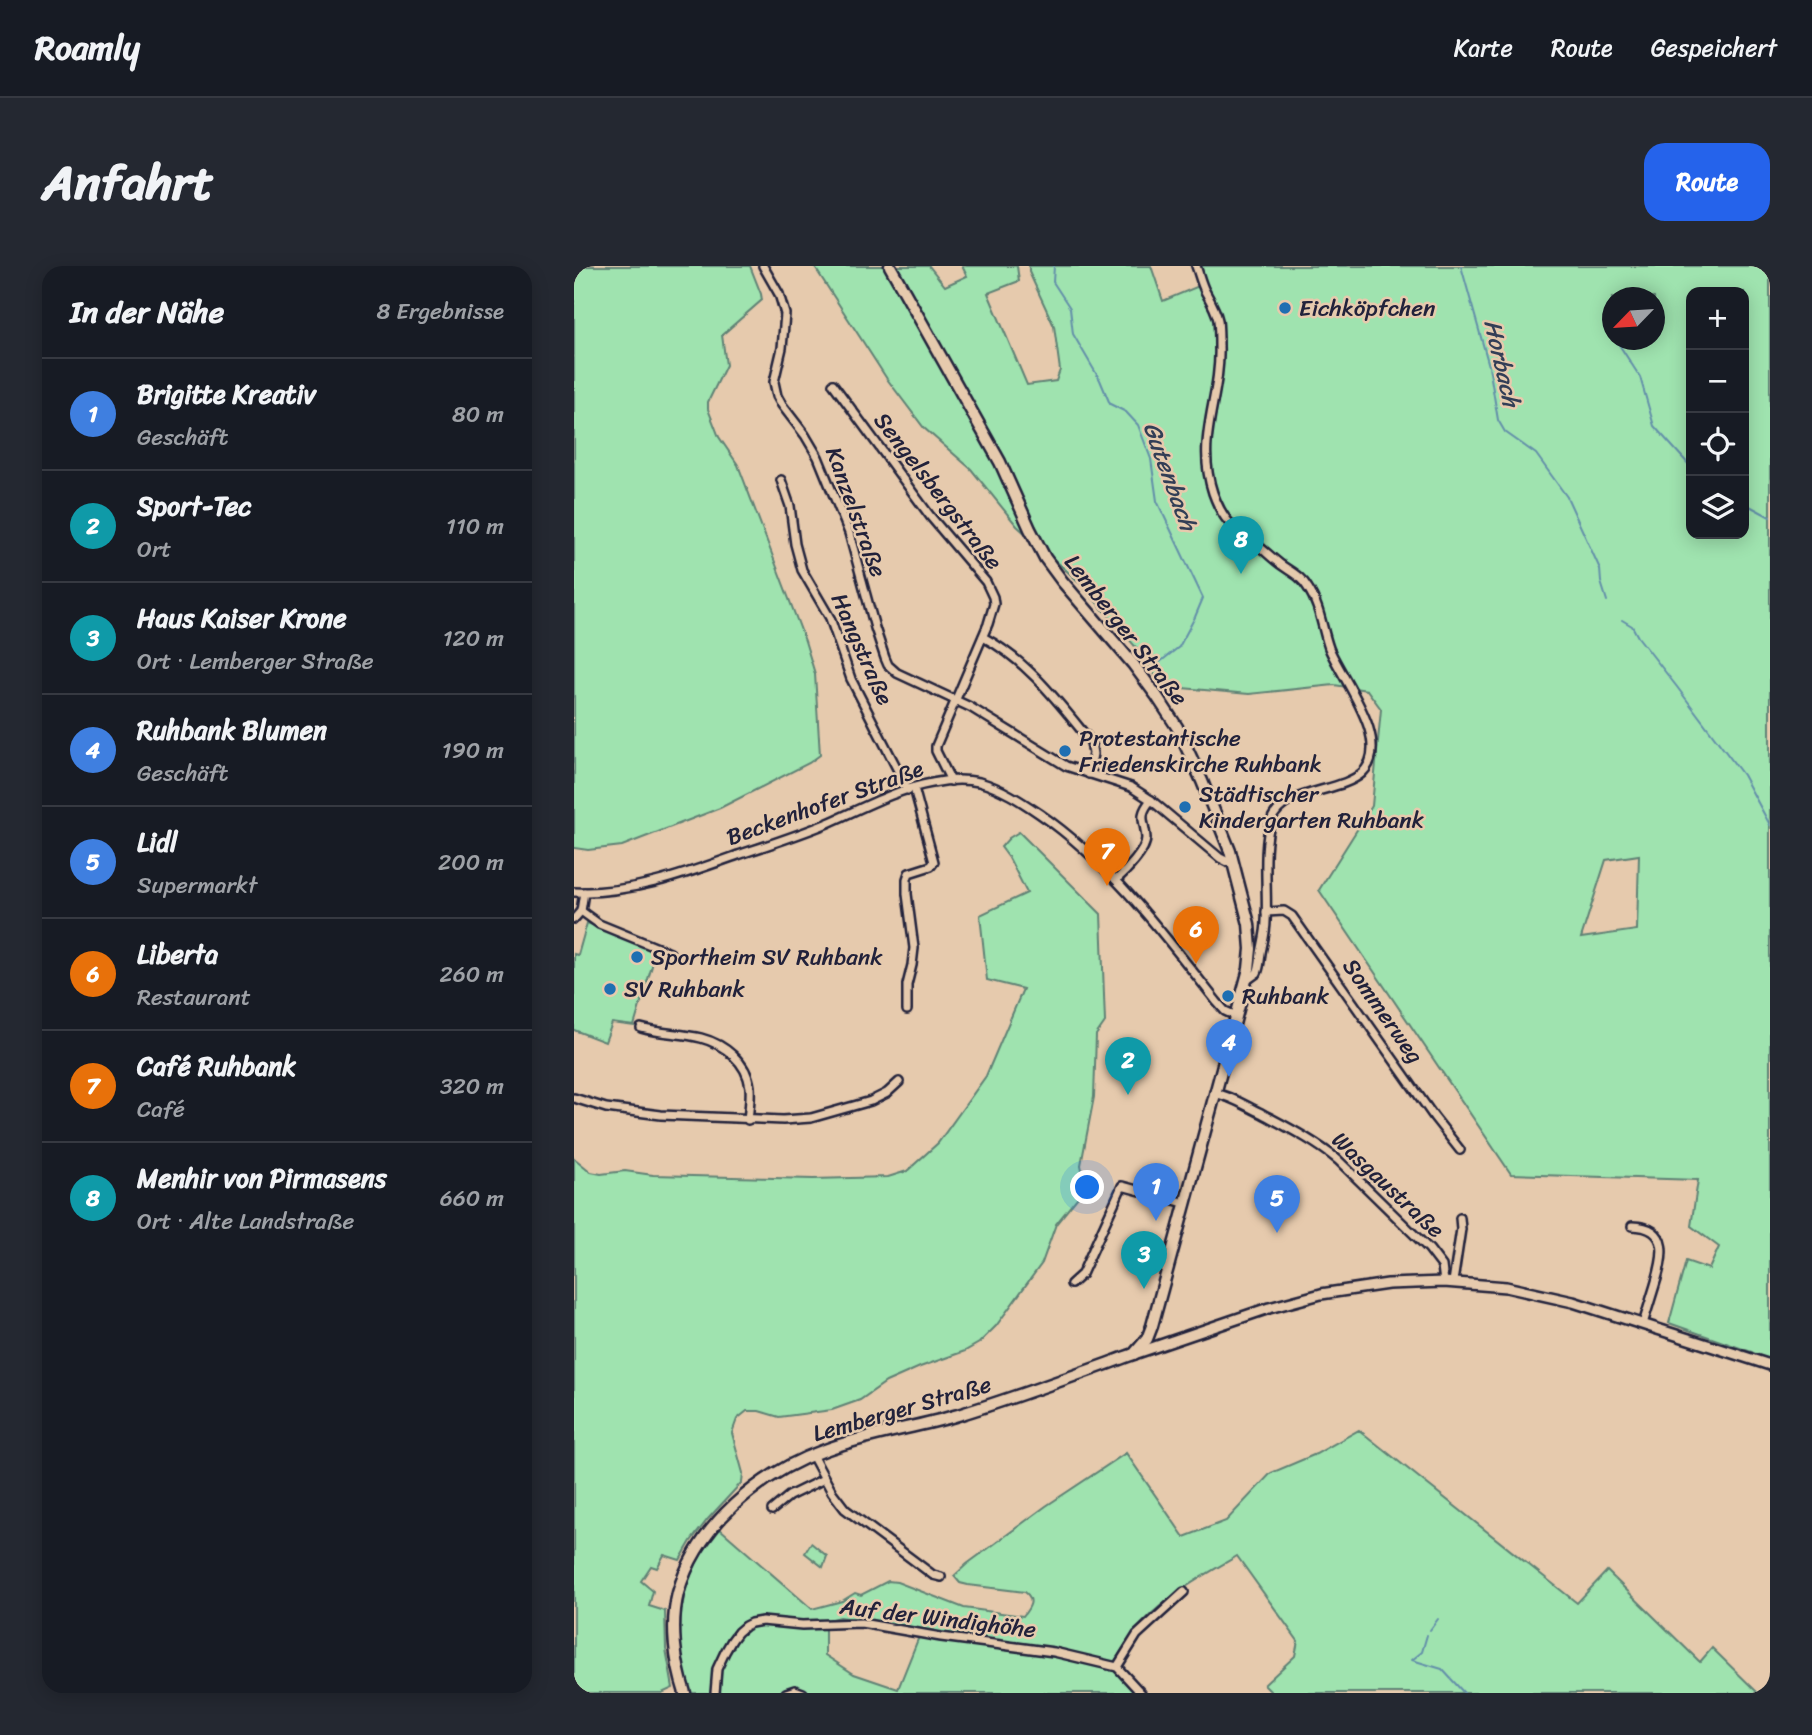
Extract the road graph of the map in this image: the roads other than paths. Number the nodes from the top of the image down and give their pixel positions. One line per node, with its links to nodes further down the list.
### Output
1 (763, 266): 7 (street, Kanzelstraße)
2 (890, 266): 12 (main road, Lemberger Straße)
3 (1196, 266): 17 (street)
4 (833, 384): 6 (street, Sengelsbergstraße)
5 (781, 480): 10 (street, Hangstraße)
6 (983, 637): 7 (street, Sengelsbergstraße); 8 (street)
7 (957, 700): 8 (street, Kanzelstraße); 9 (street, Sengelsbergstraße)
8 (1089, 774): 11 (street, Kanzelstraße)
9 (951, 781): 10 (street, Beckenhofer Straße); 13 (street, Beckenhofer Straße)
10 (911, 789): 15 (street, Beckenhofer Straße); 21 (street, Hangstraße)
11 (1151, 800): 12 (street, Kanzelstraße); 13 (street)
12 (1234, 865): 20 (main road, Lemberger Straße)
13 (1116, 880): 22 (street, Beckenhofer Straße)
14 (574, 892): 15 (street, Beckenhofer Straße)
15 (584, 892): 16 (street)
16 (581, 911): 18 (street); 19 (street)
17 (1266, 912): 20 (street); 28 (street, Sommerweg)
18 (574, 919)
19 (670, 953)
20 (1246, 981): 22 (main road, Lemberger Straße)
21 (907, 1010)
22 (1236, 1016): 25 (main road, Lemberger Straße)
23 (641, 1028): 27 (street)
24 (899, 1082): 27 (street)
25 (1214, 1093): 29 (main road, Lemberger Straße); 32 (street, Wasgaustraße)
26 (574, 1098): 27 (street)
27 (748, 1120)
28 (1460, 1150)
29 (1185, 1203): 33 (street); 35 (main road, Lemberger Straße)
30 (1460, 1218): 32 (street, Wasgaustraße)
31 (1632, 1226): 34 (street)
32 (1449, 1282): 34 (street); 36 (street)
33 (1072, 1284)
34 (1643, 1324): 38 (street)
35 (1147, 1339): 36 (street); 37 (main road, Lemberger Straße)
36 (1163, 1345): 37 (street)
37 (1134, 1354): 39 (main road, Lemberger Straße)
38 (1770, 1365)
39 (812, 1455): 40 (street); 45 (main road, Lemberger Straße)
40 (824, 1479): 41 (street); 42 (street)
41 (772, 1510)
42 (941, 1577)
43 (1184, 1592): 44 (street)
44 (1117, 1667): 46 (street, Auf der Windighöhe); 49 (street)
45 (685, 1693)
46 (715, 1693)
47 (786, 1693): 48 (street)
48 (803, 1693)
49 (1141, 1693)

